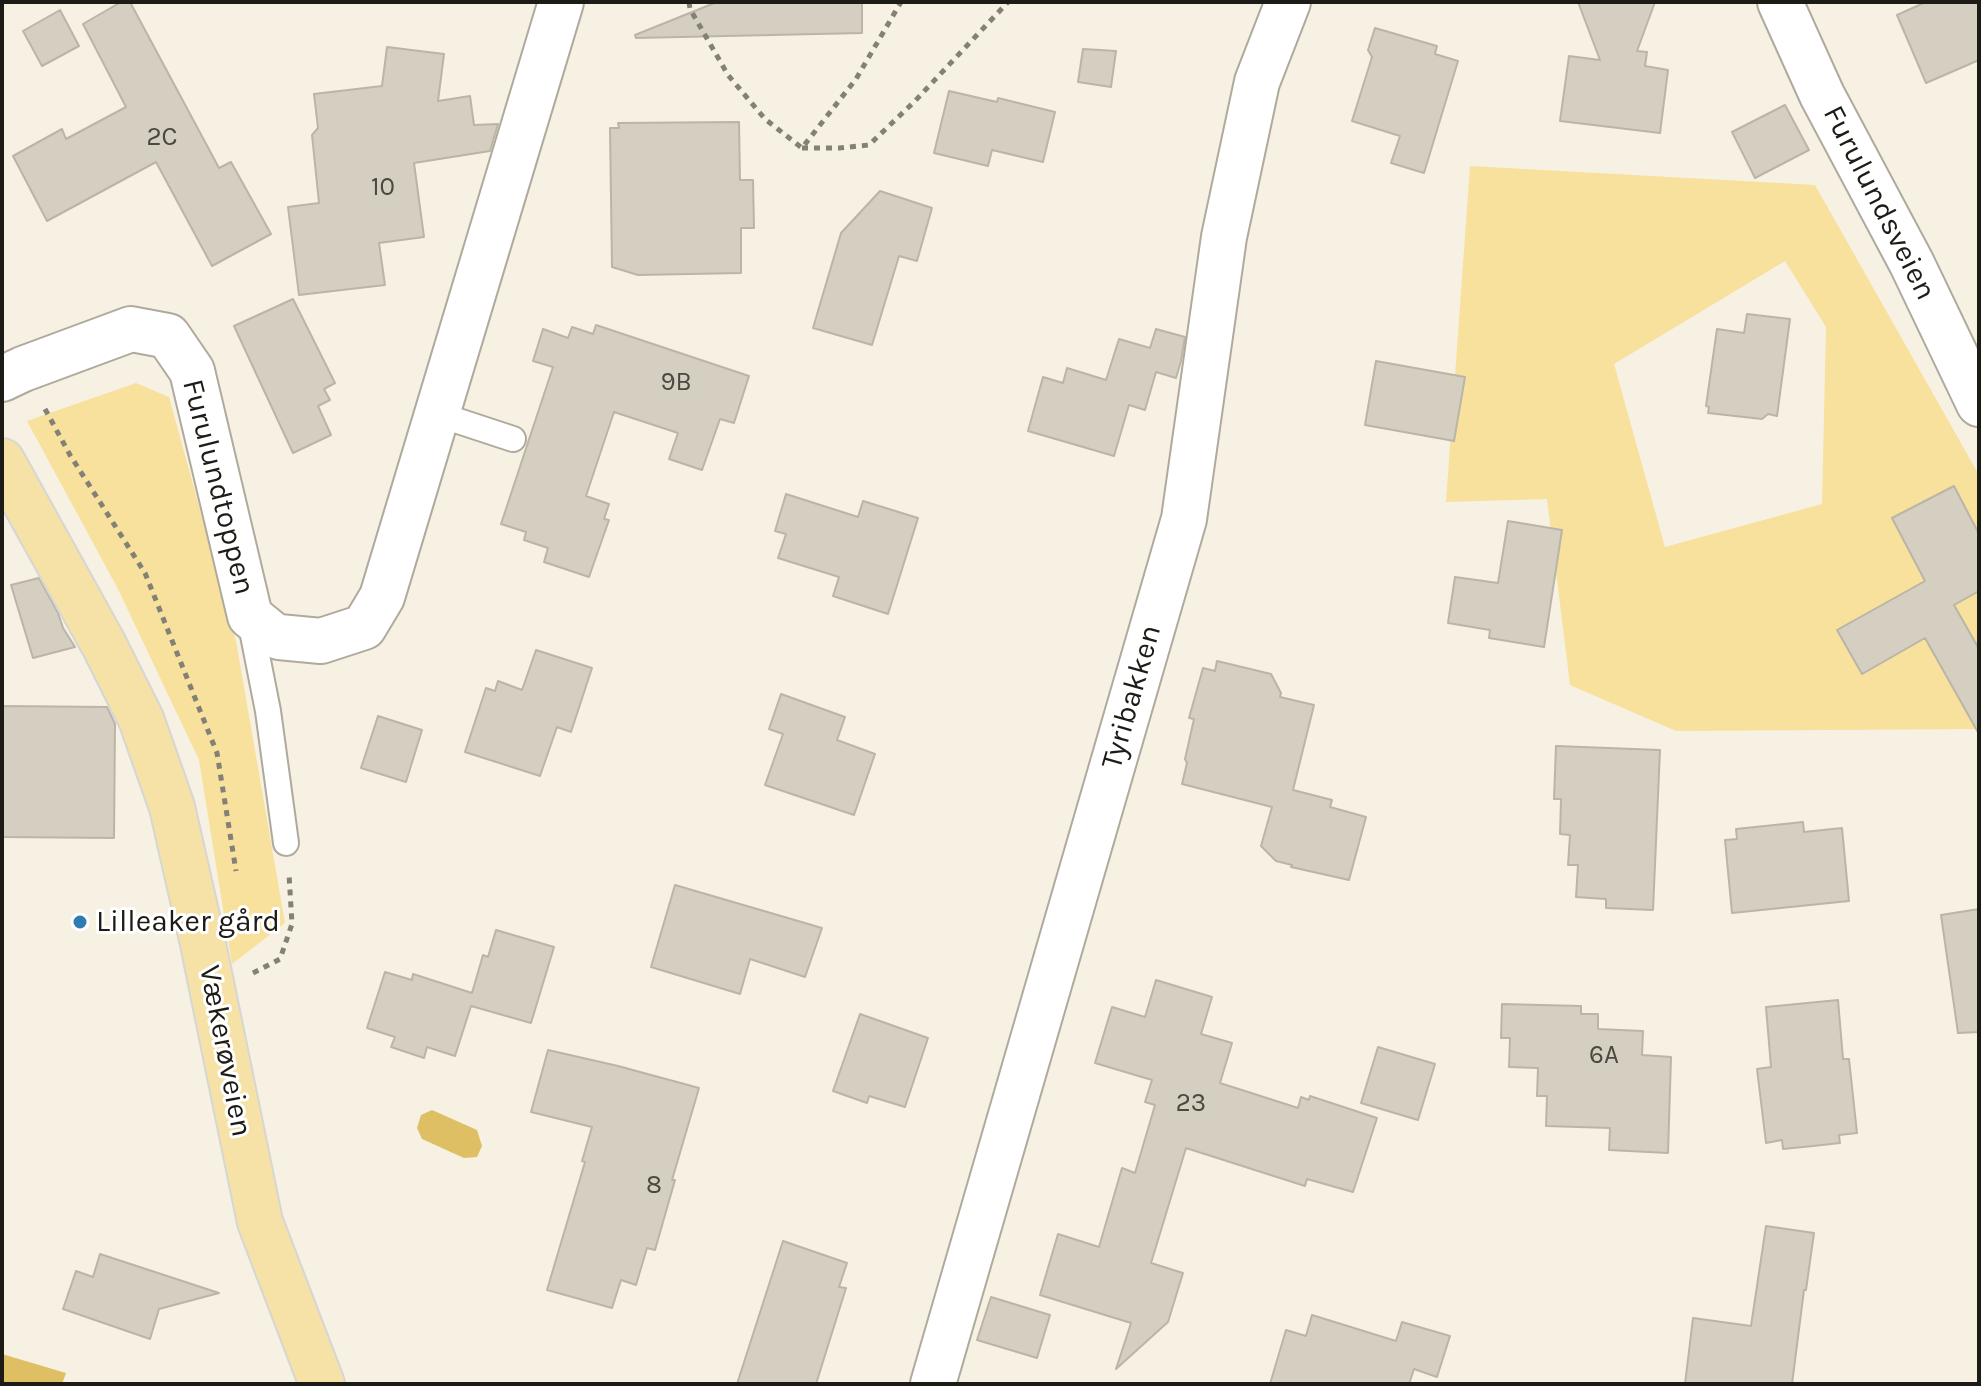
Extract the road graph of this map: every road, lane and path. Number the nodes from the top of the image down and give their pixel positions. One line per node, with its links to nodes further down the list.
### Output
1 (561, 2): 10 (street, Furulundtoppen)
2 (689, 2): 7 (path)
3 (901, 2): 7 (path)
4 (1008, 2): 7 (path)
5 (1288, 2): 17 (street, Tyribakken)
6 (1780, 2): 9 (street, Furulundsveien)
7 (802, 148)
8 (2, 379): 13 (street, Furulundtoppen)
9 (1979, 404)
10 (437, 414): 11 (lane); 13 (street, Furulundtoppen)
11 (513, 439)
12 (2, 461): 16 (main road, Vækerøveien)
13 (250, 616): 14 (lane)
14 (286, 843): 15 (path)
15 (252, 974)
16 (322, 1384)
17 (933, 1384)

